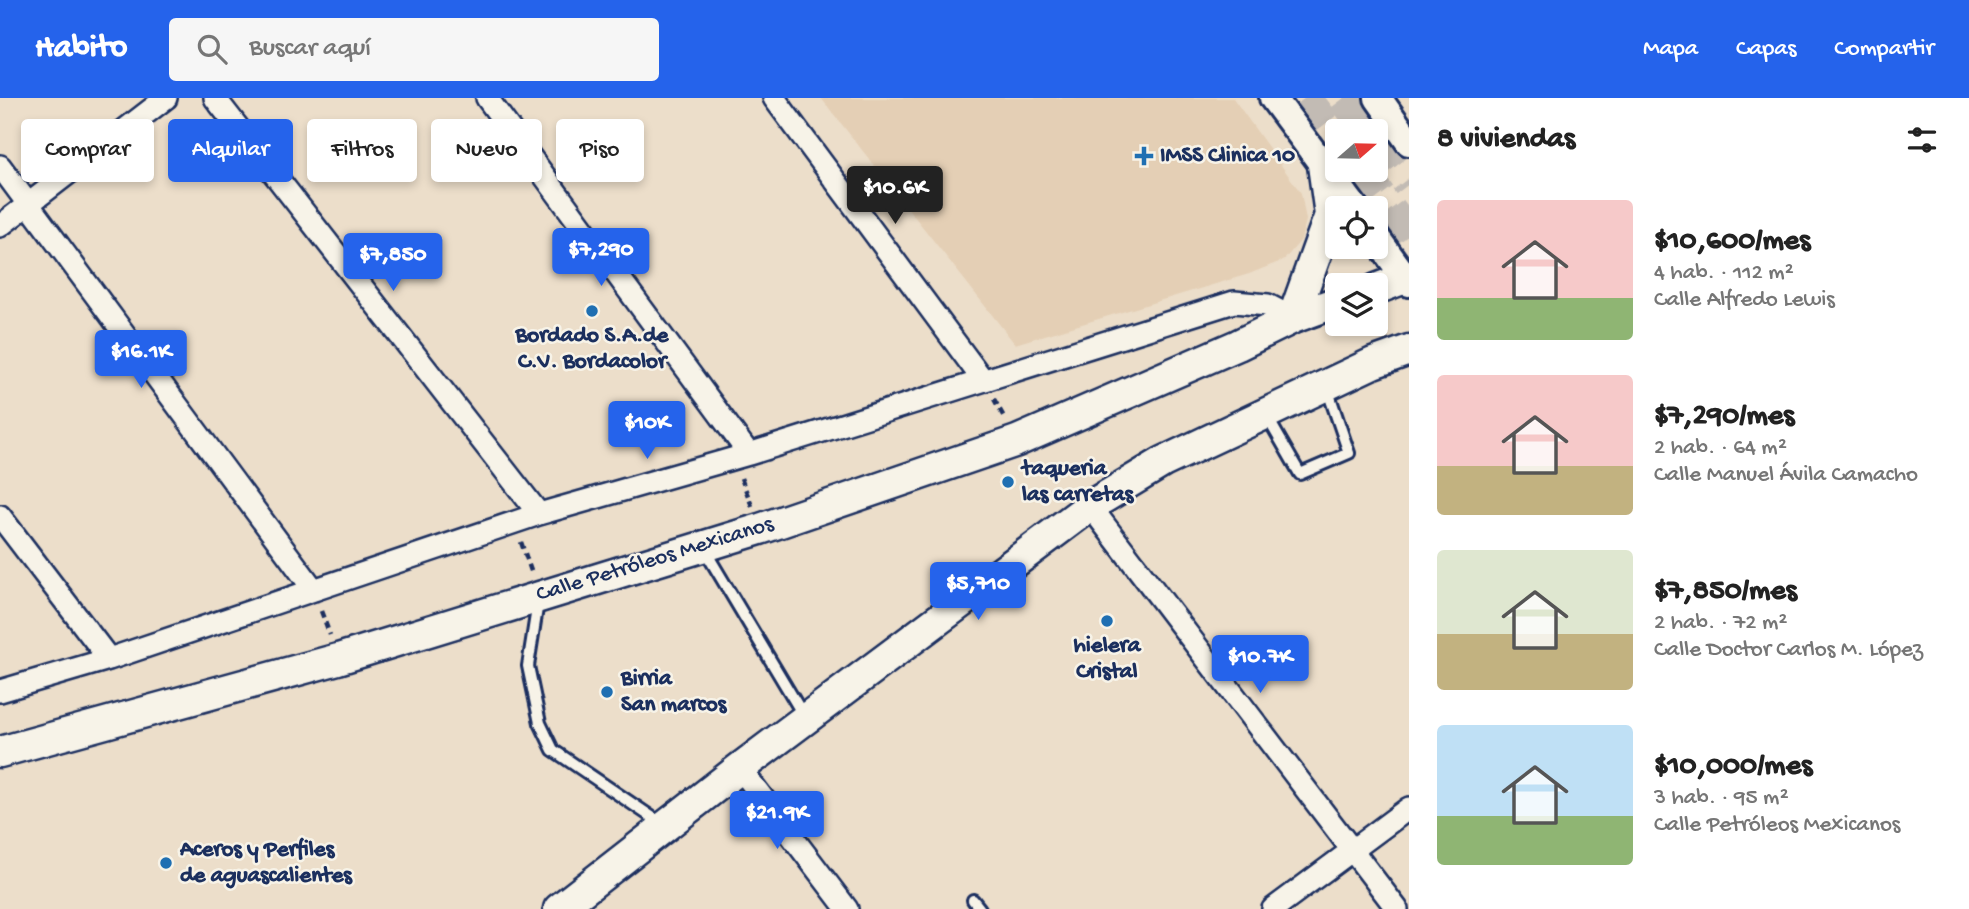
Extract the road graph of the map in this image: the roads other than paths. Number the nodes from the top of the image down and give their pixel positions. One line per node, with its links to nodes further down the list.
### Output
1 (166, 98): 11 (street)
2 (215, 98): 25 (street)
3 (487, 98): 23 (street)
4 (774, 98): 20 (street)
5 (1272, 98): 8 (street)
6 (1378, 98): 7 (street)
7 (1409, 142)
8 (1323, 165): 10 (street); 16 (main road)
9 (0, 166): 11 (street)
10 (1345, 196)
11 (29, 203): 12 (street); 28 (street)
12 (0, 226)
13 (1388, 259): 14 (street)
14 (1400, 282)
15 (1325, 306): 16 (main road, Calle Petróleos Mexicanos)
16 (1293, 318): 20 (street); 27 (main road, Calle Petróleos Mexicanos)
17 (1409, 351): 18 (main road)
18 (1373, 363): 19 (main road); 21 (main road)
19 (1409, 364)
20 (984, 380): 23 (street)
21 (1326, 385): 22 (main road); 22 (lane)
22 (1266, 414): 24 (main road)
23 (741, 456): 25 (street)
24 (1090, 506): 32 (main road); 38 (street)
25 (538, 513): 28 (street)
26 (0, 516): 30 (street)
27 (703, 547): 29 (main road, Calle Petróleos Mexicanos); 32 (lane)
28 (314, 590): 30 (street)
29 (540, 596): 33 (main road, Calle Petróleos Mexicanos); 37 (lane)
30 (109, 659): 31 (street)
31 (0, 691)
32 (806, 719): 35 (main road)
33 (14, 748): 34 (street)
34 (0, 765)
35 (740, 768): 37 (main road); 40 (street)
36 (1409, 808): 38 (street)
37 (666, 826): 39 (main road)
38 (1352, 850): 41 (street); 42 (street)
39 (559, 909)
40 (847, 909)
41 (1273, 909)
42 (1397, 909)

